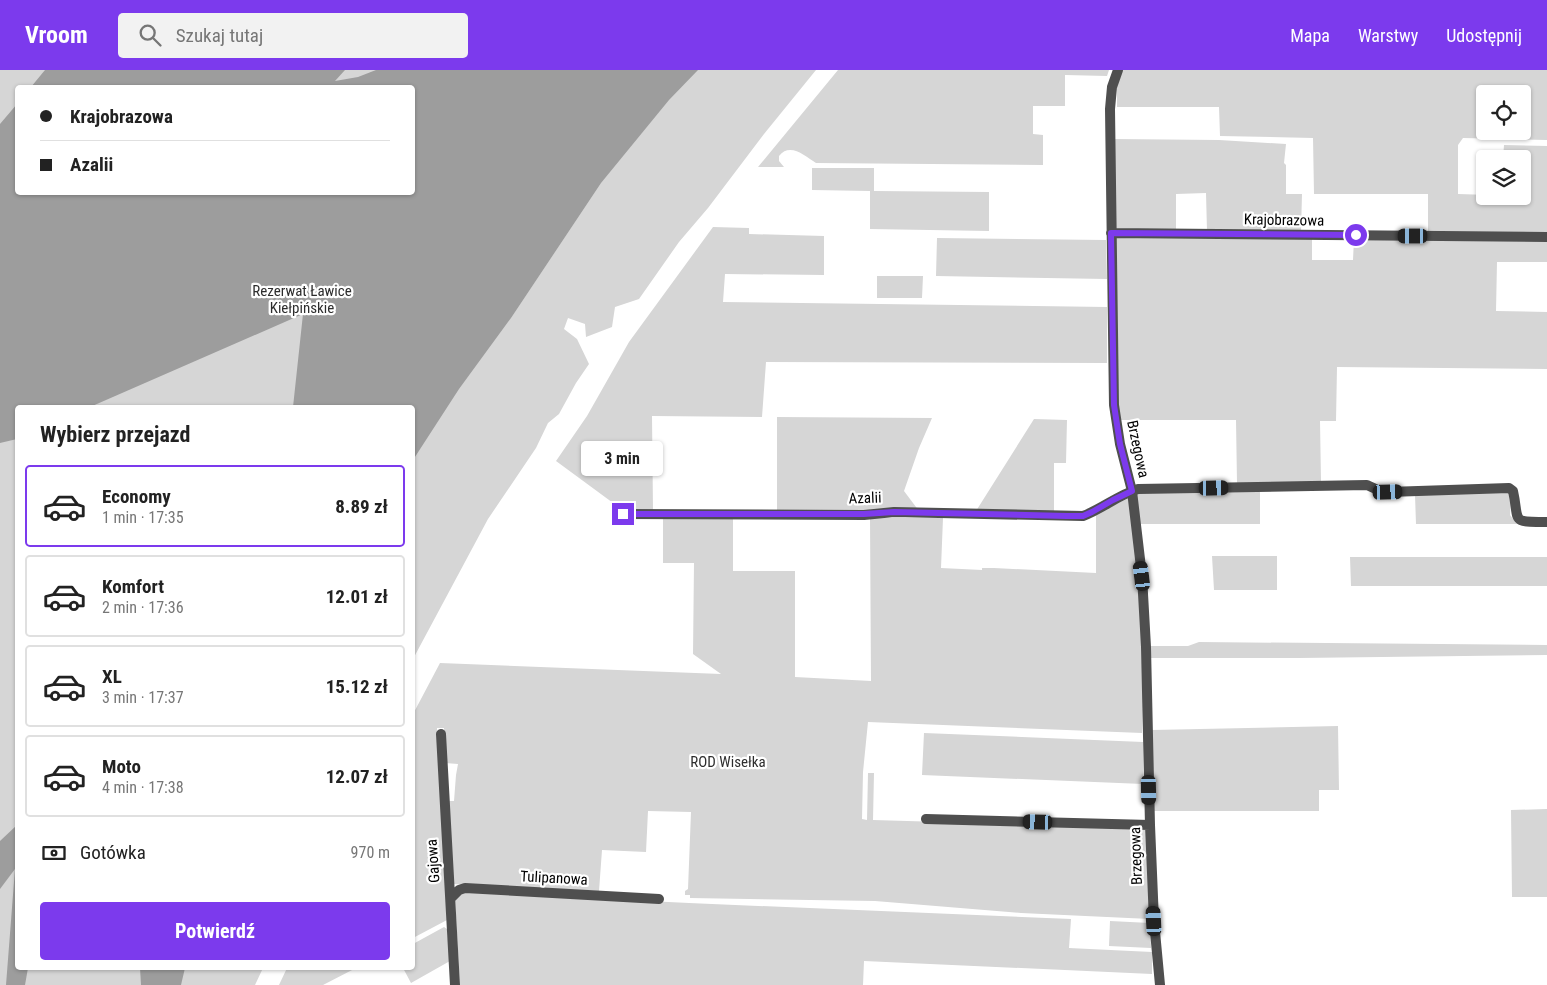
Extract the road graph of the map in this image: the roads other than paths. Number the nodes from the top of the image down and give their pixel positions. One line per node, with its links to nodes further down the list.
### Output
1 (1118, 70): 2 (street, Brzegowa)
2 (1111, 233): 3 (street, Krajobrazowa); 4 (street, Brzegowa)
3 (1547, 236)
4 (1132, 491): 5 (street, Azalii); 6 (street); 9 (street, Brzegowa)
5 (623, 514)
6 (1547, 522)
7 (441, 734): 10 (street, Gajowa)
8 (926, 819): 9 (street)
9 (1150, 825): 13 (street, Brzegowa)
10 (451, 898): 11 (street, Tulipanowa); 12 (street, Gajowa)
11 (659, 899)
12 (455, 985)
13 (1160, 985)

